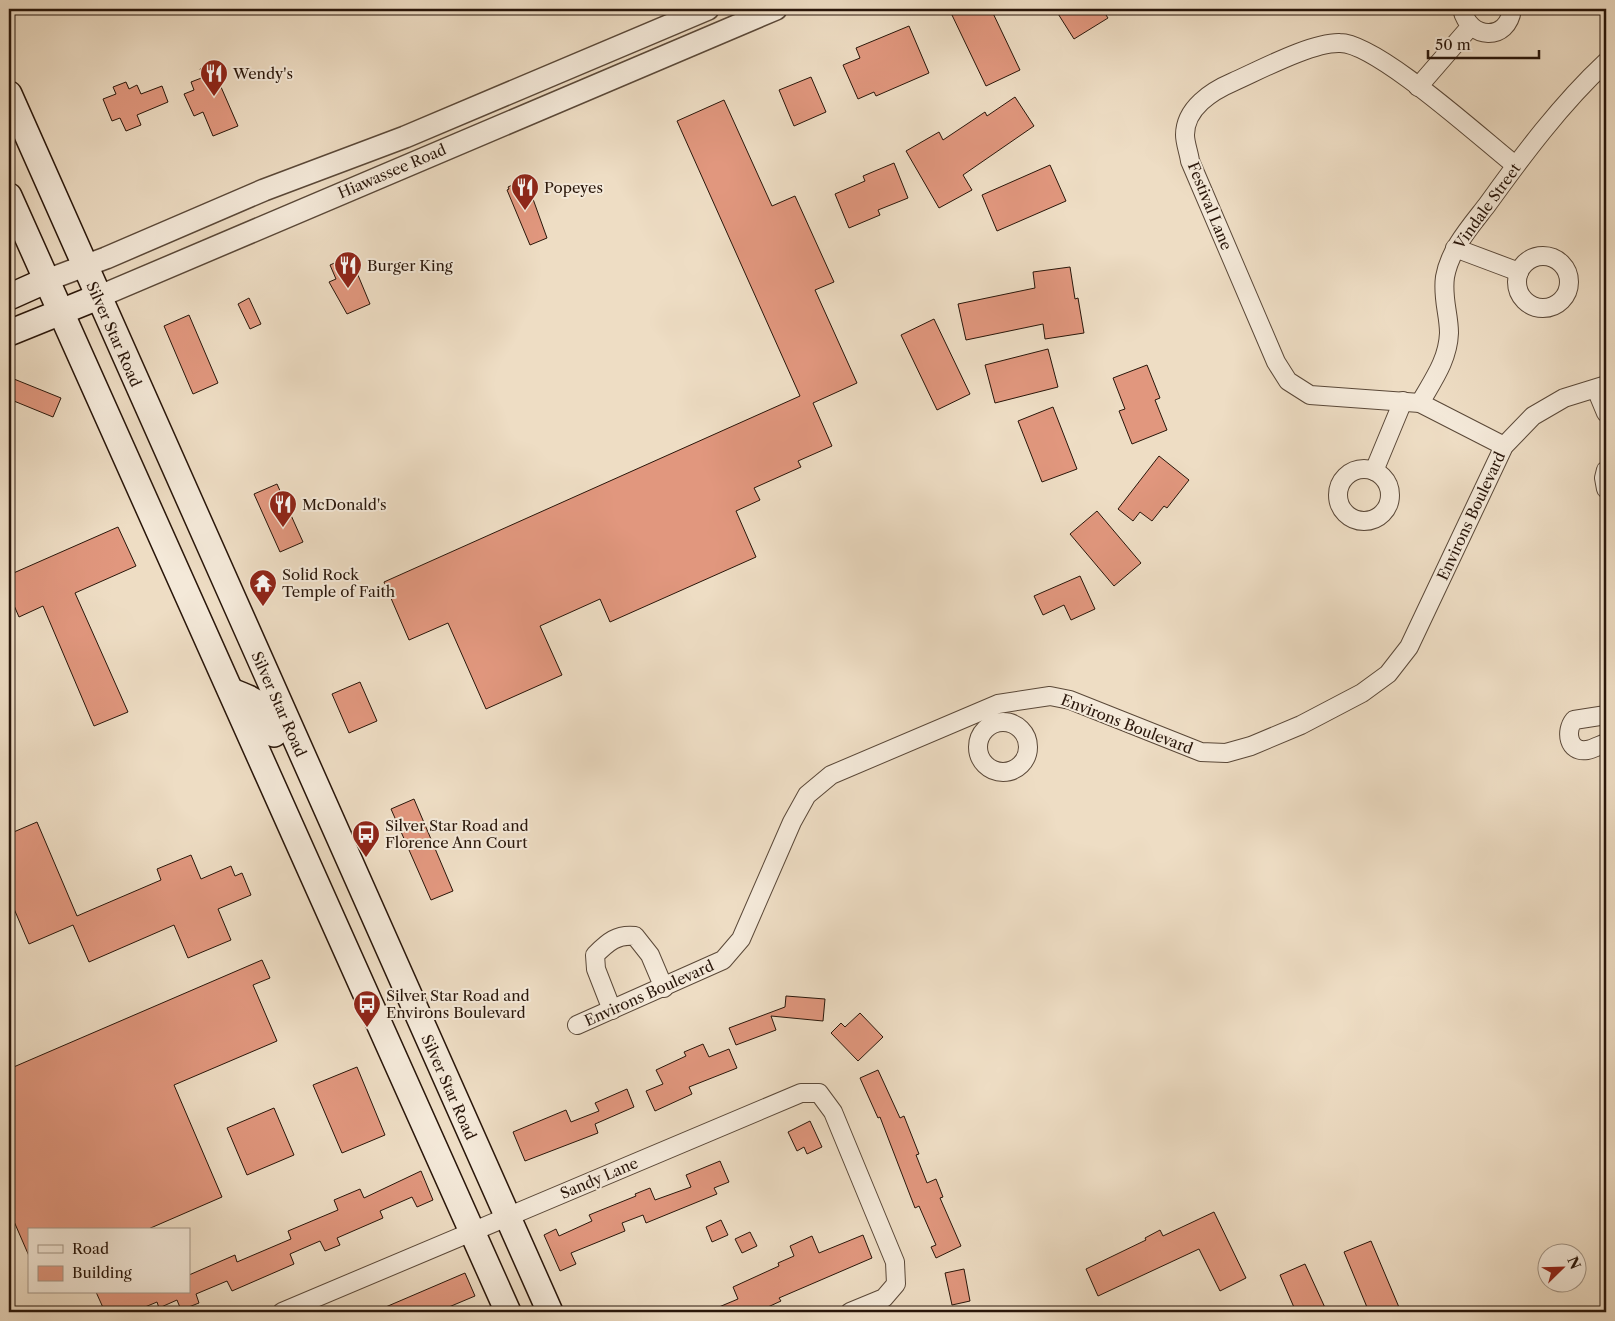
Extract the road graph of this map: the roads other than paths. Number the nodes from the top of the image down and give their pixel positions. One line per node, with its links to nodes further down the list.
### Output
1 (708, 9): 12 (street, Hiawassee Road)
2 (776, 9): 16 (street, Hiawassee Road)
3 (1462, 9): 5 (street)
4 (1512, 9): 5 (street)
5 (1470, 26): 7 (street)
6 (1606, 62): 9 (street, Vindale Street)
7 (1418, 87): 9 (street, Festival Lane); 20 (street, Festival Lane)
8 (9, 94): 12 (main road, Silver Star Road)
9 (1515, 165): 11 (street, Vindale Street)
10 (9, 196): 14 (main road)
11 (1456, 248): 13 (street); 20 (street, Vindale Street)
12 (84, 266): 14 (street, Hiawassee Road); 16 (main road, Silver Star Road)
13 (1519, 272)
14 (47, 280): 15 (main road, Hiawassee Road); 17 (main road)
15 (9, 296)
16 (98, 297): 17 (main road, Hiawassee Road); 29 (main road, Silver Star Road)
17 (61, 311): 18 (main road, Hiawassee Road); 26 (main road)
18 (9, 333)
19 (1601, 387): 21 (street); 22 (street, Environs Boulevard)
20 (1412, 402): 22 (street, Festival Lane); 24 (street, Vindale Street)
21 (1606, 413)
22 (1504, 446): 30 (street, Environs Boulevard)
23 (1606, 470): 25 (street)
24 (1374, 471)
25 (1606, 490)
26 (231, 691): 29 (main road); 34 (main road)
27 (1606, 716): 28 (street)
28 (1606, 742)
29 (323, 803): 33 (main road, Silver Star Road)
30 (664, 988): 31 (street, Environs Boulevard); 31 (street)
31 (612, 1010): 32 (street, Environs Boulevard)
32 (577, 1025)
33 (507, 1216): 34 (street, Sandy Lane); 37 (main road, Silver Star Road); 38 (street, Sandy Lane)
34 (471, 1230): 35 (street, Sandy Lane); 36 (main road)
35 (282, 1312)
36 (508, 1312)
37 (550, 1312)
38 (850, 1312)

